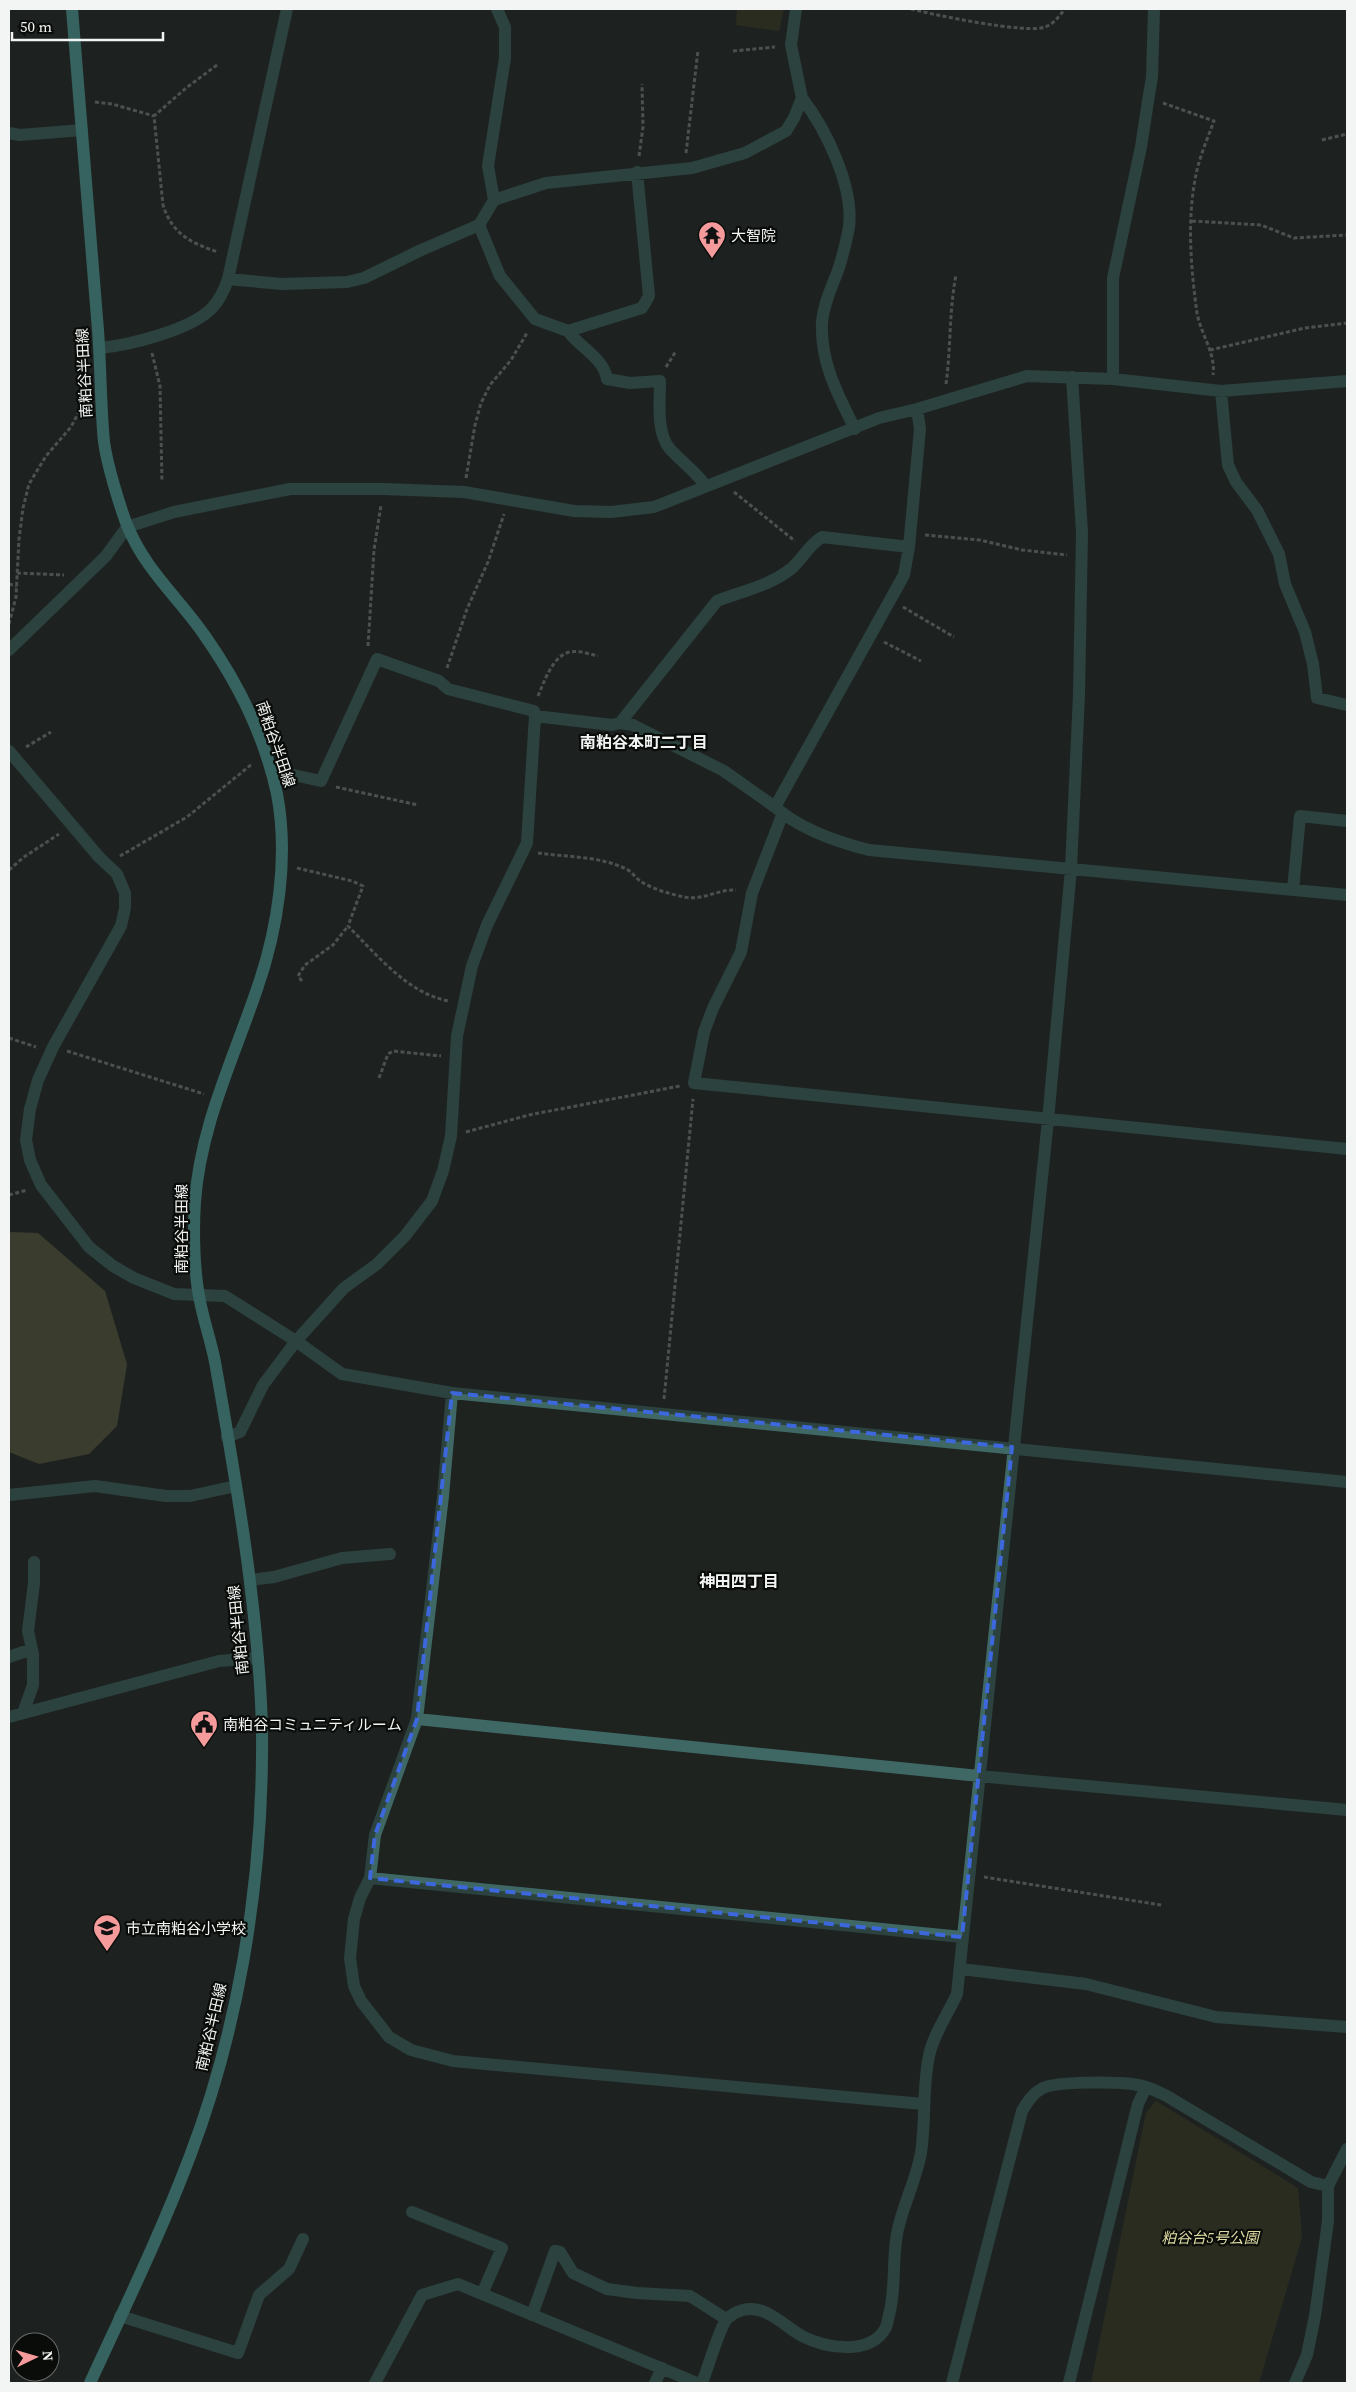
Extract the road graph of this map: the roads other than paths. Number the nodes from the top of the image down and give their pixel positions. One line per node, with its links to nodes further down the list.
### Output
1 (72, 9): 7 (main road, 南粕谷半田線)
2 (288, 9): 12 (street)
3 (497, 9): 10 (street)
4 (796, 9): 6 (street)
5 (1154, 9): 16 (street)
6 (802, 98): 9 (street); 20 (street)
7 (82, 130): 8 (street); 14 (main road, 南粕谷半田線)
8 (9, 133)
9 (638, 172): 10 (street); 13 (street)
10 (494, 200): 11 (street)
11 (479, 225): 12 (street); 13 (street)
12 (228, 279): 14 (street)
13 (568, 330): 21 (street)
14 (100, 348): 22 (main road, 南粕谷半田線)
15 (1072, 377): 16 (street); 19 (street); 32 (street)
16 (1113, 379): 18 (street)
17 (1347, 381): 18 (street)
18 (1216, 391): 25 (street)
19 (917, 409): 20 (street); 23 (street)
20 (855, 429): 21 (street)
21 (706, 486): 22 (street)
22 (128, 527): 24 (street); 29 (main road, 南粕谷半田線)
23 (909, 541): 27 (street); 30 (street)
24 (9, 650)
25 (1347, 705)
26 (534, 714): 27 (street); 29 (street); 38 (street)
27 (620, 723): 30 (street)
28 (11, 753): 37 (street)
29 (271, 770): 37 (main road, 南粕谷半田線)
30 (779, 810): 32 (street); 35 (street)
31 (1347, 821): 33 (street)
32 (1071, 869): 33 (street); 35 (street)
33 (1293, 890): 34 (street)
34 (1347, 895)
35 (1048, 1120): 36 (street); 41 (street)
36 (1347, 1150)
37 (198, 1296): 38 (street); 40 (main road, 南粕谷半田線)
38 (296, 1340): 39 (street); 40 (street)
39 (452, 1393): 41 (street); 53 (street)
40 (227, 1437): 43 (main road, 南粕谷半田線)
41 (1012, 1447): 42 (street); 54 (street)
42 (1347, 1482)
43 (236, 1486): 44 (street); 47 (main road, 南粕谷半田線)
44 (9, 1496)
45 (390, 1554): 47 (street)
46 (34, 1562): 48 (street)
47 (250, 1580): 50 (main road, 南粕谷半田線)
48 (32, 1649): 49 (street); 51 (street)
49 (9, 1657)
50 (258, 1658): 51 (street); 68 (main road, 南粕谷半田線)
51 (23, 1713): 52 (street)
52 (9, 1717)
53 (417, 1719): 54 (street); 56 (street)
54 (979, 1776): 55 (street); 57 (street)
55 (1347, 1810)
56 (370, 1878): 57 (street); 61 (street)
57 (962, 1937): 58 (street)
58 (961, 1969): 59 (street); 61 (street)
59 (1347, 2027)
60 (1146, 2087): 63 (street); 76 (street); 77 (street)
61 (922, 2104): 69 (street)
62 (1347, 2149): 63 (street)
63 (1328, 2186): 78 (street)
64 (412, 2212): 66 (street)
65 (303, 2240): 68 (street)
66 (482, 2294): 67 (street); 72 (street)
67 (532, 2315): 69 (street); 70 (street)
68 (120, 2316): 71 (main road, 南粕谷半田線)
69 (726, 2318): 75 (street)
70 (662, 2368): 73 (street); 74 (street)
71 (90, 2383)
72 (375, 2383)
73 (655, 2383)
74 (698, 2383)
75 (702, 2383)
76 (952, 2383)
77 (1069, 2383)
78 (1295, 2383)

